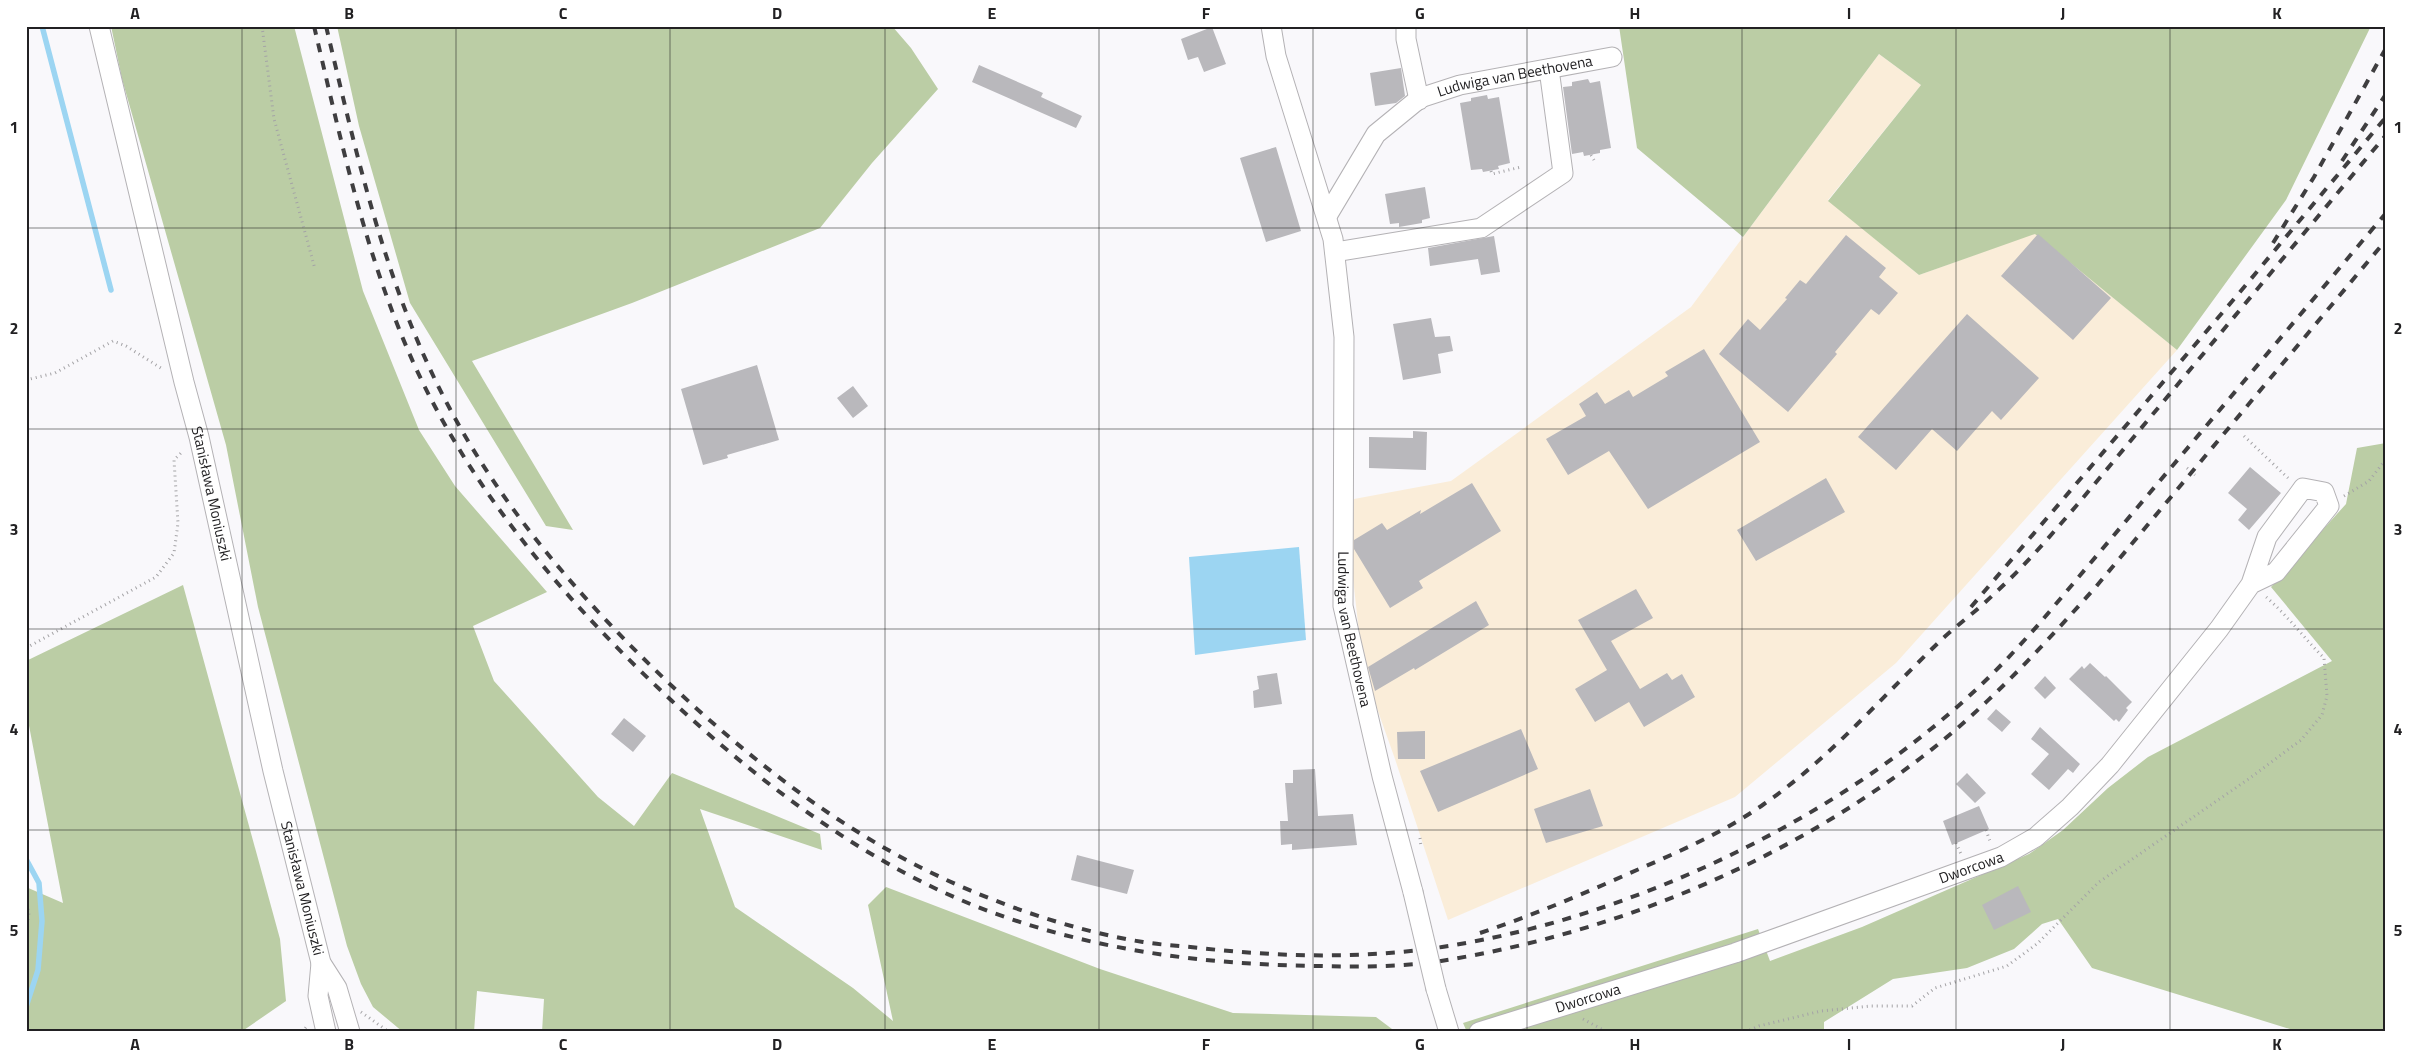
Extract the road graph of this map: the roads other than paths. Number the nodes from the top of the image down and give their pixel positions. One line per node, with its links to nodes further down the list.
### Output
1 (99, 26): 10 (street, Stanisława Moniuszki)
2 (1271, 26): 7 (street, Ludwiga van Beethovena)
3 (1406, 26): 6 (street, Ludwiga van Beethovena)
4 (1612, 57): 5 (street, Ludwiga van Beethovena)
5 (1549, 68): 6 (street, Ludwiga van Beethovena); 8 (street)
6 (1419, 100): 7 (street, Ludwiga van Beethovena)
7 (1327, 216): 8 (street, Ludwiga van Beethovena)
8 (1335, 252): 13 (street, Ludwiga van Beethovena, bridge)
9 (2251, 584): 9 (street, Dworcowa); 14 (street, Dworcowa)
10 (322, 963): 11 (street, Stanisława Moniuszki); 12 (street, Stanisława Moniuszki)
11 (326, 1032)
12 (350, 1032)
13 (1449, 1032)
14 (1479, 1032)

